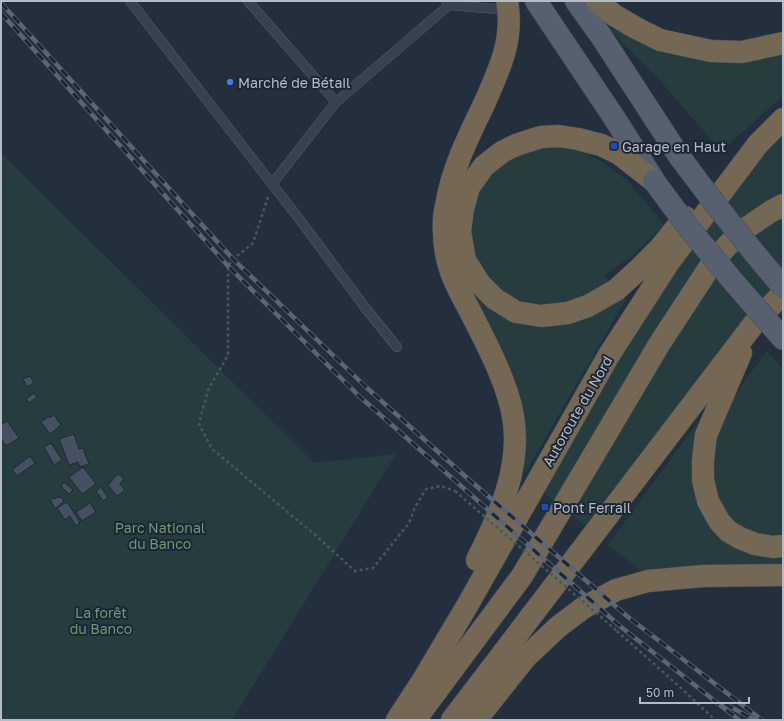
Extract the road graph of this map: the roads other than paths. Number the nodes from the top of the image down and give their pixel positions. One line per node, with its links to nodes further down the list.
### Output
1 (130, 1): 13 (lane)
2 (248, 1): 9 (lane)
3 (536, 1): 12 (main road)
4 (576, 1): 15 (main road, bridge)
5 (597, 1): 8 (highway)
6 (447, 3): 7 (lane); 9 (lane)
7 (507, 6): 22 (highway)
8 (783, 43)
9 (336, 102): 13 (lane)
10 (783, 119): 11 (highway, Autoroute du Nord)
11 (758, 144): 12 (highway); 22 (highway, Autoroute du Nord)
12 (654, 181): 18 (main road, bridge)
13 (272, 184): 19 (lane)
14 (783, 205): 24 (highway)
15 (783, 287)
16 (783, 293): 17 (highway)
17 (753, 325): 20 (highway); 25 (highway)
18 (783, 339)
19 (397, 347)
20 (783, 546)
21 (783, 575): 26 (highway)
22 (467, 606): 23 (highway, Autoroute du Nord)
23 (397, 720)
24 (415, 720)
25 (452, 720)
26 (476, 720)

